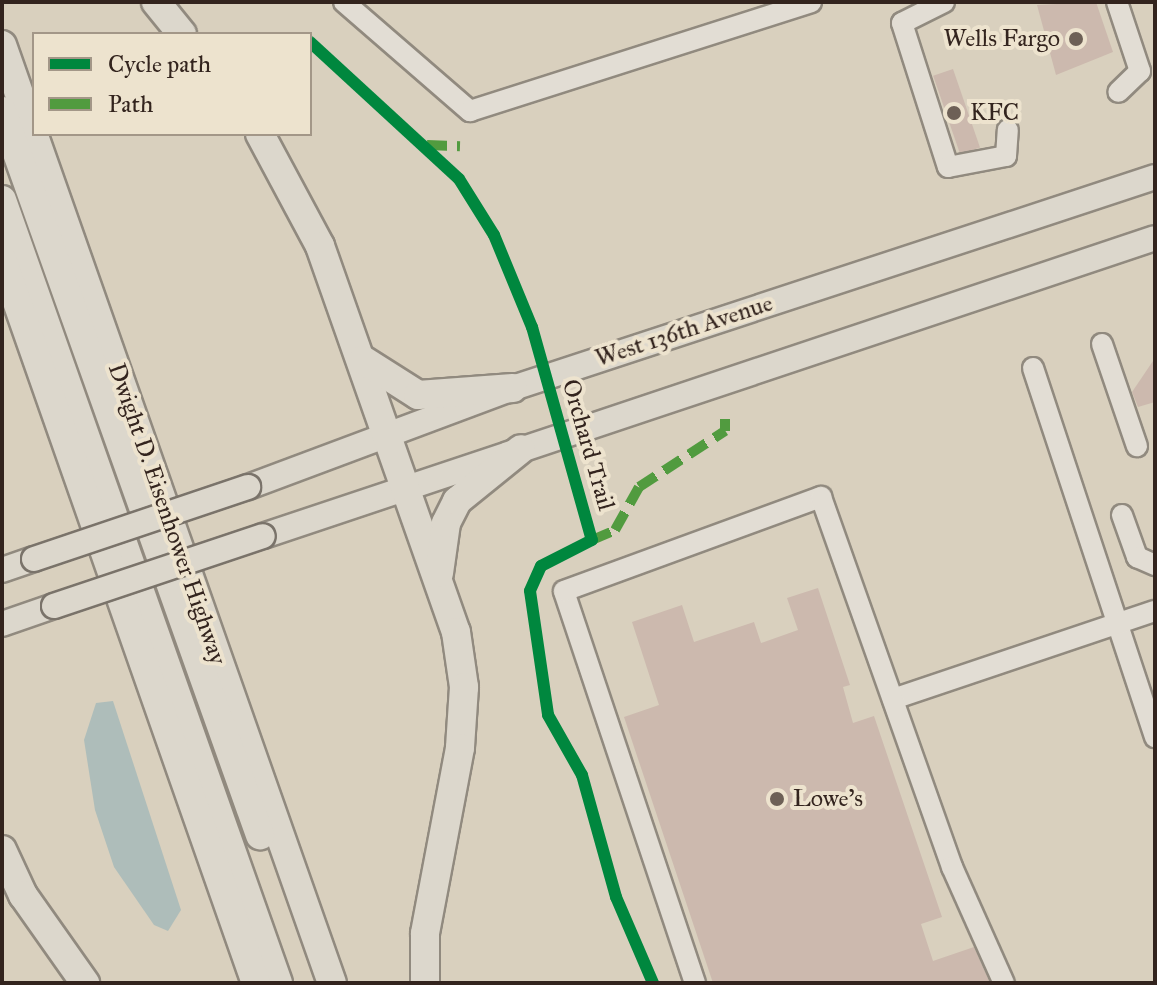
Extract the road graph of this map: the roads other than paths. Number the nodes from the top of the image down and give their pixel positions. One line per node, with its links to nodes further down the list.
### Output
1 (156, 2): 6 (highway)
2 (344, 2): 3 (lane)
3 (811, 2)
4 (944, 2): 11 (lane)
5 (1117, 2): 8 (lane)
6 (180, 32)
7 (2, 45): 10 (highway, Dwight D. Eisenhower Highway)
8 (1118, 92)
9 (2, 111): 43 (highway)
10 (32, 130)
11 (1008, 130)
12 (34, 136): 44 (highway, Dwight D. Eisenhower Highway)
13 (261, 136): 23 (highway)
14 (1155, 159): 16 (main road)
15 (1155, 177): 16 (main road, West 136th Avenue)
16 (1096, 194): 25 (main road, West 136th Avenue)
17 (2, 200): 42 (highway)
18 (1155, 238): 20 (main road)
19 (1155, 247): 20 (main road)
20 (1117, 251): 28 (main road)
21 (2, 259): 41 (highway)
22 (1102, 344): 27 (lane)
23 (363, 360): 25 (highway); 26 (highway)
24 (1033, 368): 36 (lane)
25 (513, 388): 26 (main road, West 136th Avenue)
26 (386, 437): 29 (highway); 32 (main road, West 136th Avenue, bridge)
27 (1137, 446)
28 (521, 449): 29 (main road); 33 (highway)
29 (404, 485): 33 (highway); 35 (main road, bridge)
30 (1122, 515): 31 (lane)
31 (1155, 565)
32 (2, 570)
33 (439, 578): 45 (highway)
34 (1155, 611): 36 (lane)
35 (2, 624)
36 (1118, 624): 37 (lane); 38 (lane)
37 (893, 699): 46 (lane); 47 (lane)
38 (1155, 737)
39 (2, 850): 40 (highway)
40 (85, 983)
41 (256, 983)
42 (278, 983)
43 (312, 983)
44 (332, 983)
45 (425, 983)
46 (695, 983)
47 (1004, 983)

